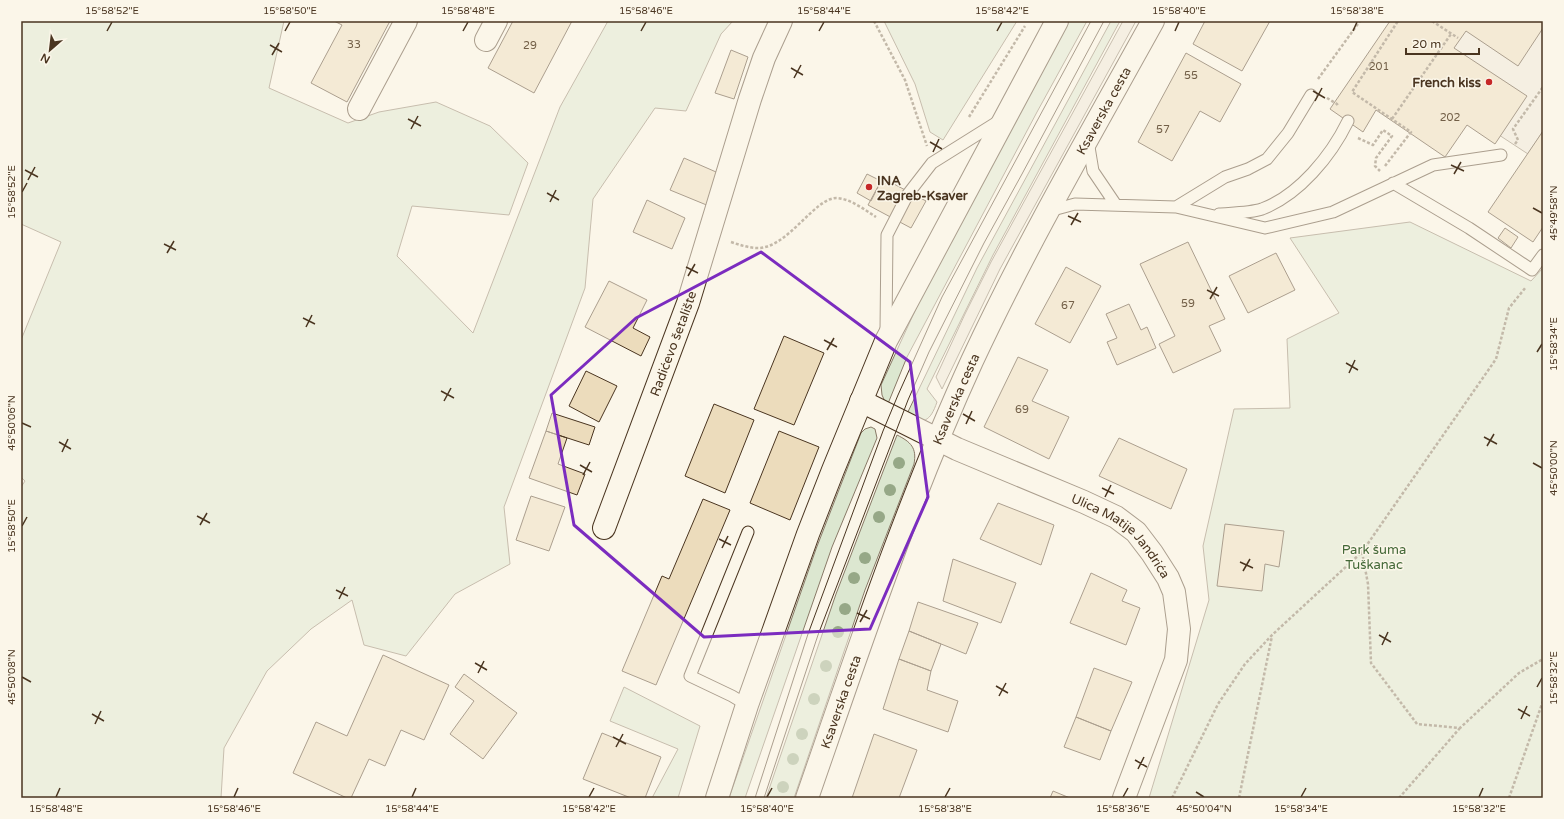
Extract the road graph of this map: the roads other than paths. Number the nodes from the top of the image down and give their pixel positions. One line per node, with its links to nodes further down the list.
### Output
1 (406, 21): 8 (main road)
2 (496, 21): 6 (main road)
3 (781, 21): 22 (main road, Radićevo šetalište)
4 (1057, 21): 9 (main road)
5 (1153, 21): 11 (main road, Ksaverska cesta)
6 (486, 40)
7 (1311, 95): 15 (lane)
8 (359, 109)
9 (1005, 118): 19 (main road); 19 (lane)
10 (1348, 121): 17 (lane)
11 (1088, 139): 14 (lane); 16 (main road, Ksaverska cesta)
12 (1501, 155): 13 (lane)
13 (1393, 183): 17 (lane); 18 (lane)
14 (1116, 206): 15 (lane); 16 (lane)
15 (1176, 206): 17 (lane)
16 (1049, 211): 21 (main road, Ksaverska cesta)
17 (1210, 216)
18 (1543, 255)
19 (886, 341): 20 (main road)
20 (861, 401): 21 (main road, Ulica Matije Jandrića); 24 (main road)
21 (939, 439): 26 (main road, Ksaverska cesta); 27 (main road, Ulica Matije Jandrića)
22 (604, 528)
23 (748, 532): 24 (lane)
24 (747, 705): 25 (main road)
25 (717, 798)
26 (807, 798)
27 (1124, 798)

